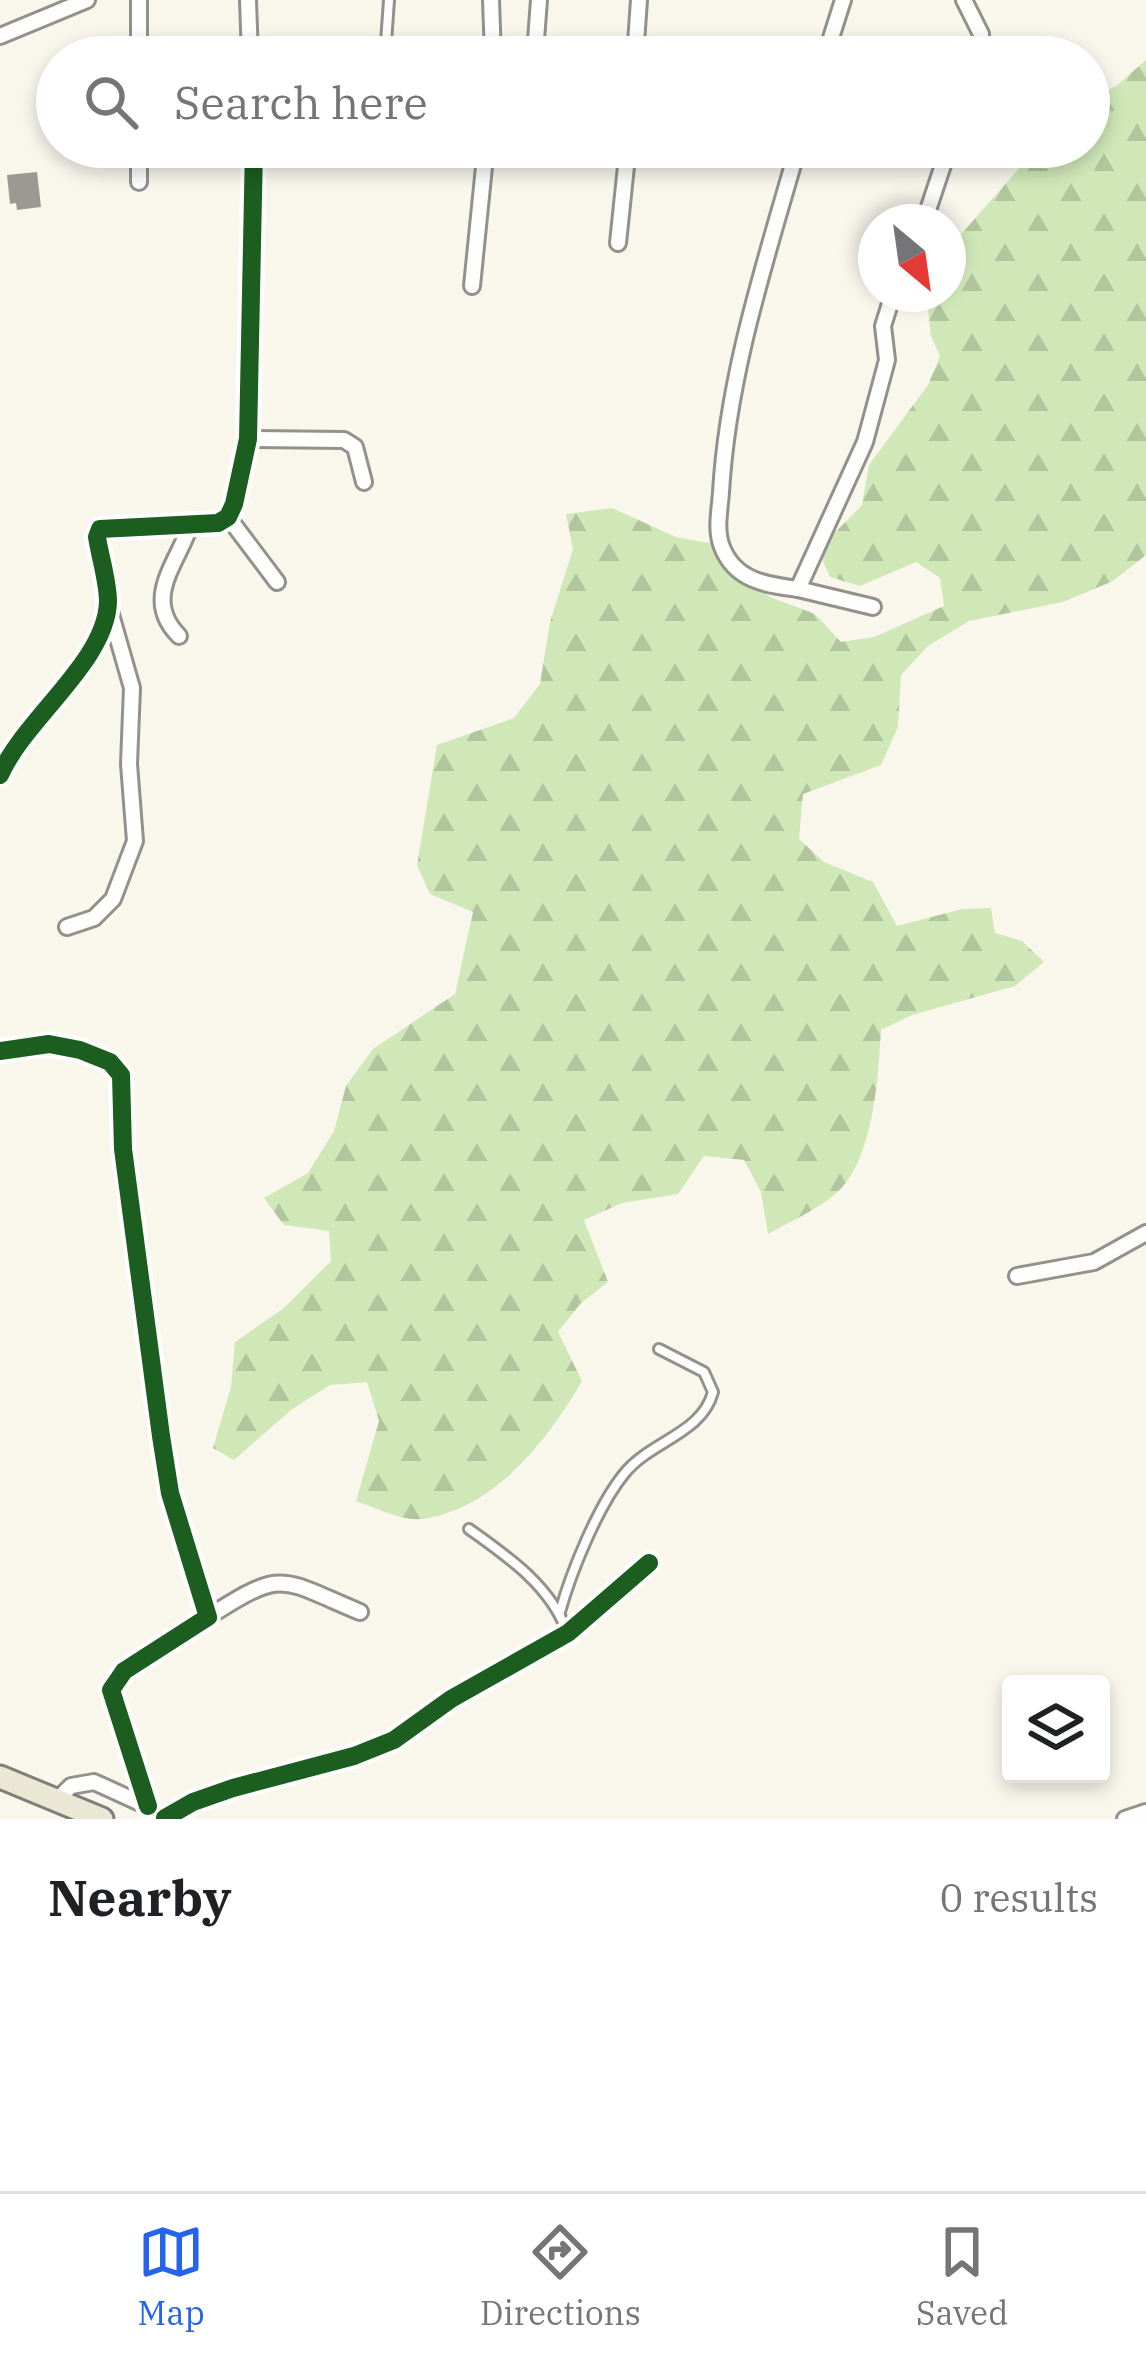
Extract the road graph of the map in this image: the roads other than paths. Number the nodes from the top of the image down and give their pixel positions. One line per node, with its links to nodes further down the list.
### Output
1 (87, 0): 10 (street)
2 (139, 0): 11 (street)
3 (248, 0): 12 (street)
4 (389, 0): 13 (lane)
5 (491, 0): 14 (street)
6 (539, 0): 15 (street)
7 (639, 0): 16 (street)
8 (843, 0): 17 (street)
9 (964, 0): 18 (street)
10 (0, 36)
11 (139, 36)
12 (249, 36)
13 (387, 36)
14 (492, 36)
15 (536, 36)
16 (636, 36)
17 (832, 36)
18 (981, 36)
19 (139, 168): 25 (street)
20 (254, 168): 30 (street)
21 (484, 168): 28 (street)
22 (626, 168): 27 (street)
23 (792, 168): 35 (street)
24 (942, 168): 26 (street)
25 (139, 182)
26 (930, 204)
27 (618, 243)
28 (472, 286)
29 (887, 312): 35 (street)
30 (248, 439): 31 (street); 32 (street)
31 (364, 482)
32 (228, 517): 33 (street); 34 (street)
33 (190, 526): 36 (street); 38 (street)
34 (277, 583)
35 (799, 589): 37 (street)
36 (108, 604): 39 (street); 40 (street)
37 (873, 607)
38 (178, 636)
39 (0, 775)
40 (67, 927)
41 (0, 1051): 49 (street)
42 (1146, 1233): 43 (street)
43 (1017, 1276)
44 (659, 1349): 48 (lane)
45 (469, 1529): 48 (lane)
46 (649, 1563): 50 (street)
47 (360, 1612): 49 (street)
48 (560, 1612): 50 (lane)
49 (208, 1617): 53 (street)
50 (568, 1633): 56 (street)
51 (0, 1777): 52 (main road)
52 (56, 1801): 53 (street); 55 (main road)
53 (148, 1806): 56 (street)
54 (1146, 1812): 57 (street)
55 (102, 1819)
56 (166, 1819)
57 (1125, 1819)

